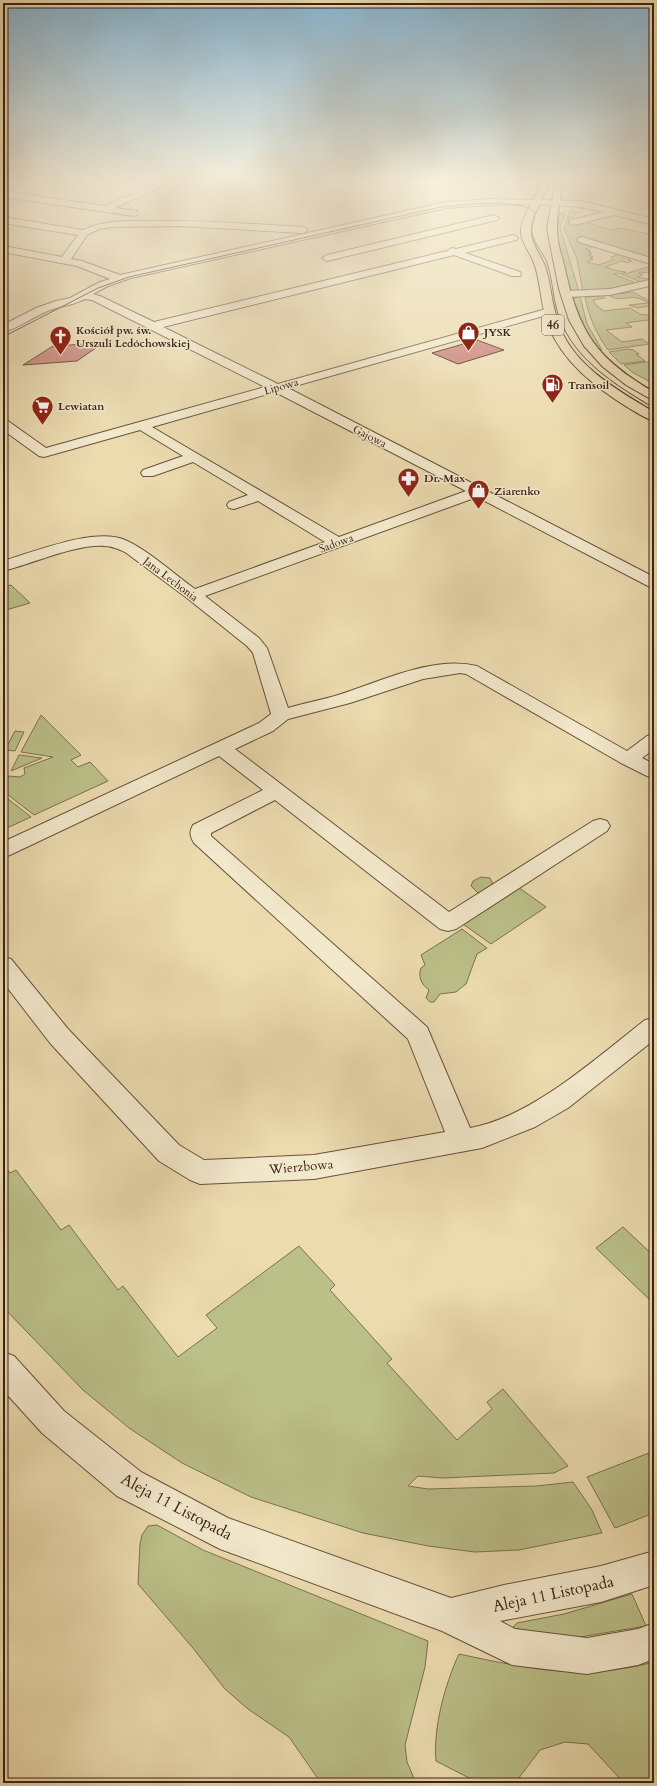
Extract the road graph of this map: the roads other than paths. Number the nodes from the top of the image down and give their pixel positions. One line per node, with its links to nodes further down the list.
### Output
1 (75, 262): 10 (street)
2 (193, 262): 10 (street)
3 (397, 262): 16 (street)
4 (482, 262): 8 (street)
5 (499, 262): 8 (street)
6 (539, 262): 14 (main road, 46)
7 (559, 262): 12 (main road, 46)
8 (489, 265): 9 (street)
9 (516, 274)
10 (120, 279): 13 (street)
11 (654, 282): 12 (street)
12 (567, 294): 21 (main road, 46)
13 (78, 298): 16 (street, Gajowa); 18 (street); 19 (street)
14 (550, 312): 15 (street, Lipowa); 17 (main road, 46)
15 (518, 320): 17 (street, Lipowa); 20 (street, Lipowa)
16 (152, 326): 20 (street, Gajowa)
17 (554, 326): 22 (main road, 46)
18 (30, 327)
19 (3, 329)
20 (275, 388): 24 (street, Lipowa); 27 (street, Gajowa)
21 (654, 397)
22 (654, 417)
23 (3, 424): 24 (street, Lipowa)
24 (142, 426): 25 (street)
25 (195, 457): 26 (street); 28 (street)
26 (148, 473)
27 (478, 492): 30 (street, Sadowa); 32 (street, Gajowa)
28 (260, 496): 29 (street); 30 (street)
29 (234, 505)
30 (338, 542): 33 (street, Sadowa)
31 (3, 566): 33 (street, Jana Lechonia)
32 (654, 583)
33 (193, 595): 34 (street, Jana Lechonia)
34 (281, 715): 36 (street); 37 (street)
35 (654, 740): 37 (street)
36 (222, 748): 39 (street); 41 (street)
37 (628, 759): 38 (street)
38 (654, 772)
39 (276, 791): 40 (street); 44 (street)
40 (600, 826)
41 (3, 850)
42 (3, 965): 44 (street, Wierzbowa)
43 (654, 1028): 44 (street, Wierzbowa)
44 (462, 1141)
45 (3, 1367): 47 (street, Aleja 11 Listopada)
46 (654, 1568): 47 (street, Aleja 11 Listopada)
47 (451, 1616): 48 (street, Aleja 11 Listopada)
48 (654, 1641)

